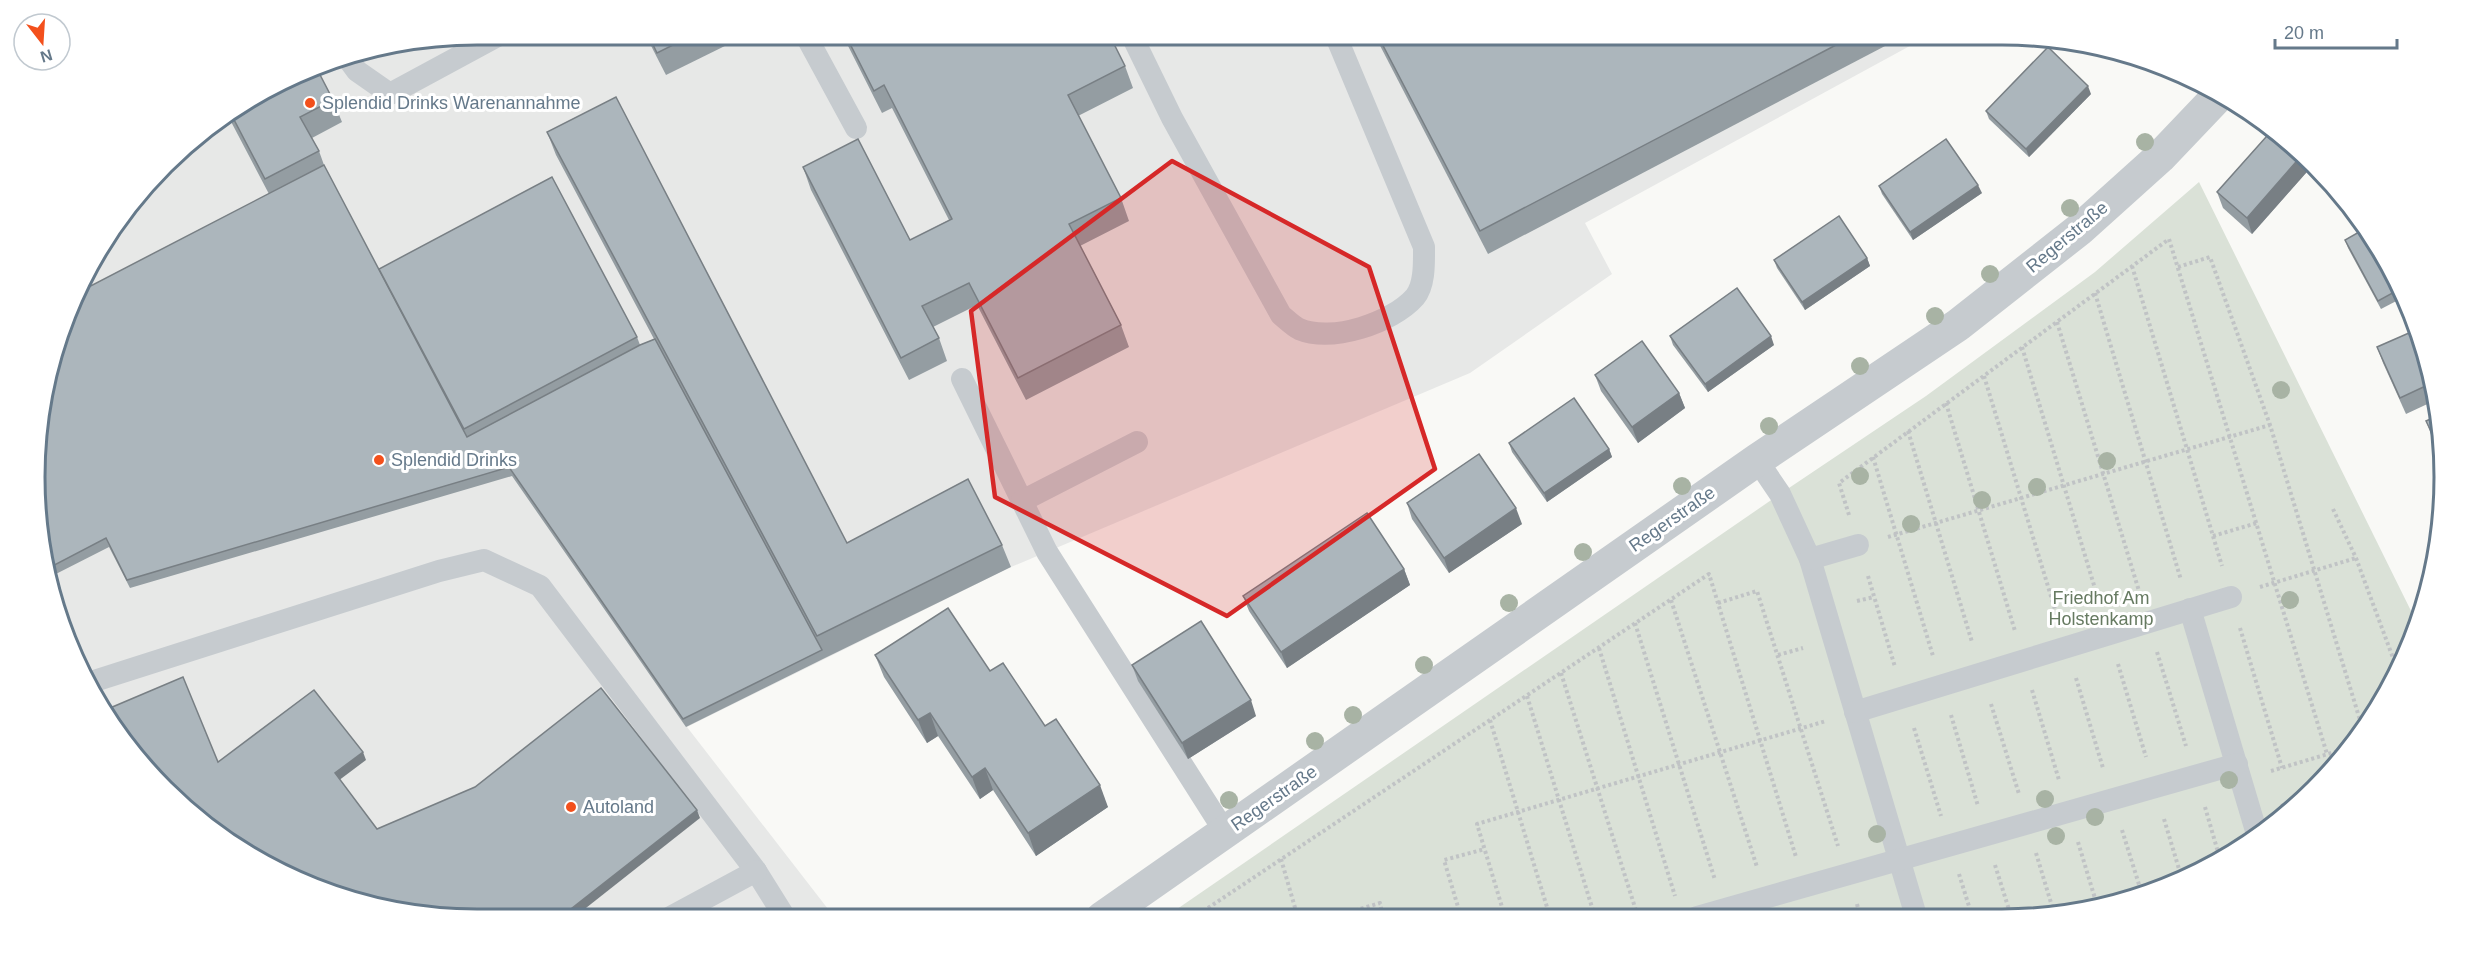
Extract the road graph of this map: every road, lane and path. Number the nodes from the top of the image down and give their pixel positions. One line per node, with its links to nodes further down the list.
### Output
1 (481, 45): 5 (lane)
2 (811, 45): 7 (lane)
3 (1136, 45): 4 (lane)
4 (1340, 45)
5 (352, 64)
6 (2214, 101): 16 (street, Regerstraße)
7 (856, 128)
8 (2132, 266): 9 (path); 10 (path); 15 (path)
9 (2178, 268): 12 (path); 13 (path)
10 (2096, 293): 17 (path); 18 (path)
11 (962, 379): 19 (lane)
12 (2270, 425): 13 (path); 26 (path)
13 (2230, 437): 15 (path); 21 (path)
14 (1137, 442): 19 (lane)
15 (2187, 449): 17 (path); 22 (path)
16 (1757, 460): 25 (lane); 54 (street, Regerstraße)
17 (2146, 461): 23 (path); 31 (path)
18 (1839, 483)
19 (1022, 501): 54 (lane)
20 (2333, 509): 24 (path)
21 (2257, 523): 22 (path); 27 (path)
22 (2213, 536): 28 (path)
23 (1858, 545): 25 (lane)
24 (2356, 558): 26 (path); 34 (path)
25 (1809, 559): 38 (lane)
26 (2315, 570): 27 (path); 39 (path)
27 (2275, 582): 28 (path); 45 (path)
28 (2231, 597): 31 (lane); 47 (path)
29 (1671, 600): 30 (path); 32 (path); 43 (path)
30 (1718, 603): 41 (path); 42 (path)
31 (2190, 609): 38 (lane); 48 (lane)
32 (1635, 623): 33 (path); 46 (path)
33 (1599, 648): 35 (path); 49 (path)
34 (2393, 659)
35 (1561, 672): 37 (path); 50 (path)
36 (96, 680): 58 (lane)
37 (1527, 696): 40 (path); 51 (path)
38 (1856, 712): 41 (path); 57 (lane)
39 (2360, 719)
40 (1490, 720): 52 (path); 56 (path)
41 (1801, 729): 42 (path); 59 (path)
42 (1761, 740): 43 (path); 60 (path)
43 (1720, 752): 46 (path); 61 (path)
44 (2336, 752): 45 (path)
45 (2327, 754): 47 (path)
46 (1679, 765): 49 (path); 75 (path)
47 (2282, 768): 48 (path)
48 (2239, 772): 53 (lane); 57 (lane)
49 (1638, 776): 50 (path); 74 (path)
50 (1597, 788): 51 (path); 73 (path)
51 (1559, 800): 52 (path); 72 (path)
52 (1518, 813): 55 (path); 71 (path)
53 (2256, 826)
54 (1225, 832): 64 (street, Regerstraße)
55 (1485, 849): 69 (path); 70 (path)
56 (1281, 859): 65 (path); 66 (path)
57 (1899, 860): 59 (lane); 77 (lane)
58 (756, 871): 62 (lane); 63 (lane)
59 (1847, 874): 60 (lane); 76 (path)
60 (1805, 886): 61 (lane)
61 (1767, 897): 75 (lane)
62 (686, 909)
63 (780, 909)
64 (1115, 909)
65 (1206, 909)
66 (1295, 909)
67 (1360, 909): 68 (path)
68 (1381, 909)
69 (1459, 909)
70 (1503, 909)
71 (1548, 909)
72 (1593, 909)
73 (1635, 909)
74 (1686, 909)
75 (1724, 909)
76 (1858, 909)
77 (1914, 909)

